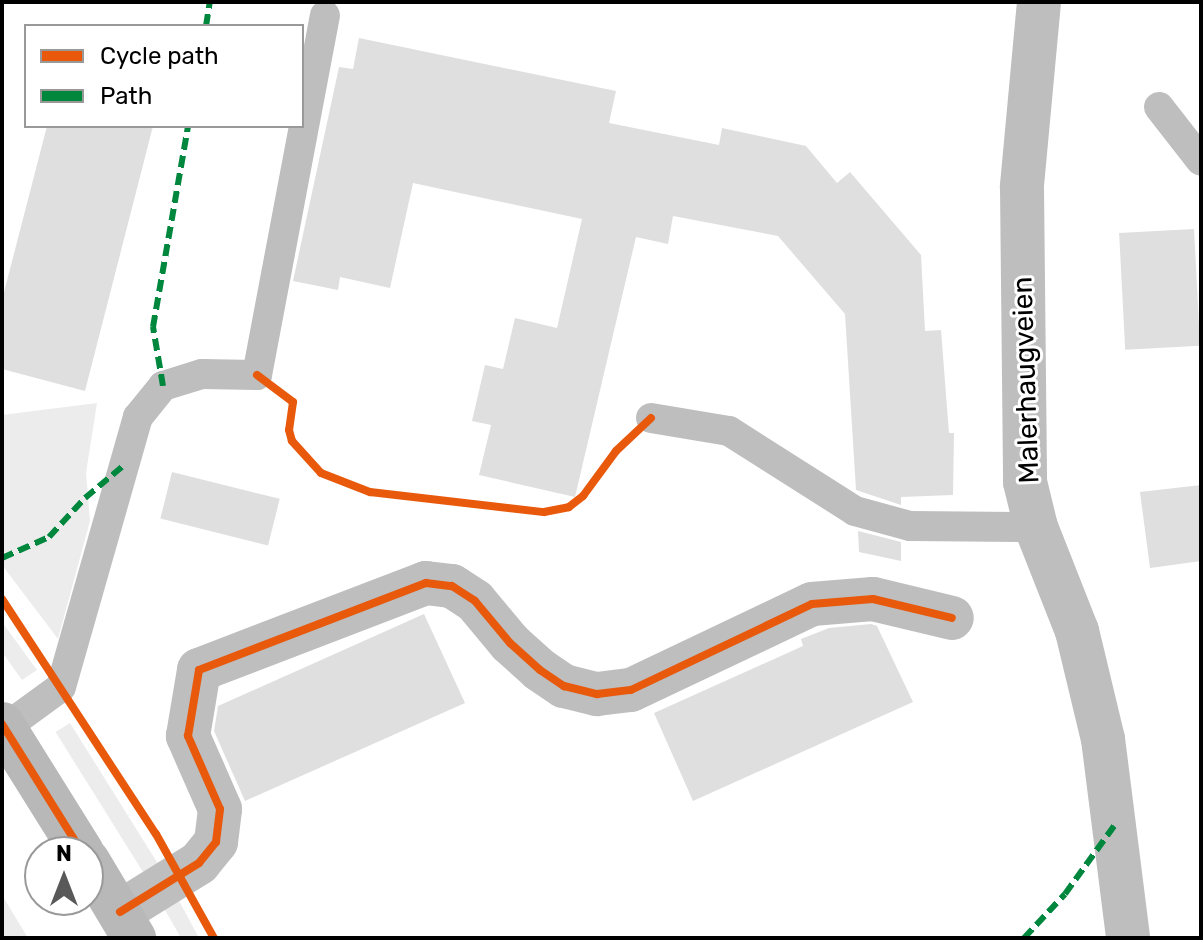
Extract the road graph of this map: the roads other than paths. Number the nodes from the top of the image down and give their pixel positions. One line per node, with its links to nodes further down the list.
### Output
1 (1039, 2): 8 (street, Malerhaugveien)
2 (325, 15): 4 (lane)
3 (1159, 107): 6 (lane)
4 (304, 126)
5 (304, 128): 10 (lane)
6 (1201, 161)
7 (651, 418): 8 (lane)
8 (1036, 527): 14 (street, Malerhaugveien)
9 (952, 618): 13 (street)
10 (3, 726): 11 (main road)
11 (72, 836)
12 (104, 887): 13 (main road)
13 (127, 925)
14 (1128, 938)

